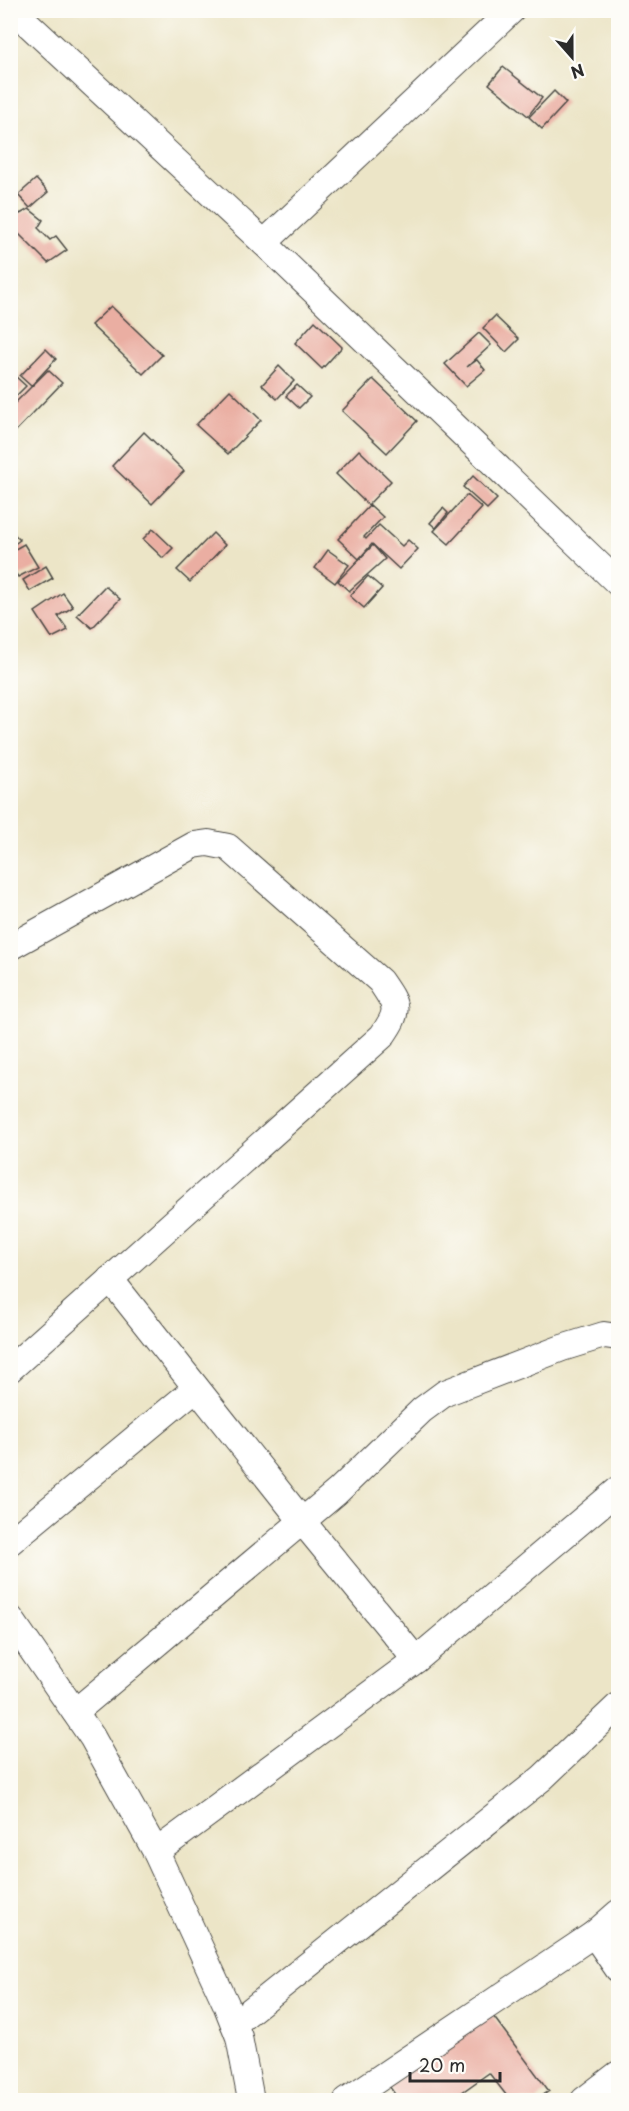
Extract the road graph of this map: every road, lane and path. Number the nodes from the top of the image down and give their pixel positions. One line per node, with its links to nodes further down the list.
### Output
1 (13, 10): 3 (street)
2 (512, 10): 3 (street)
3 (264, 243): 4 (street)
4 (618, 583)
5 (10, 947): 6 (street)
6 (110, 1279): 8 (street); 9 (street)
7 (618, 1337): 11 (street)
8 (10, 1369)
9 (196, 1388): 11 (street); 12 (street)
10 (618, 1490): 14 (street)
11 (302, 1521): 14 (street); 16 (street)
12 (10, 1542)
13 (10, 1618): 16 (street)
14 (416, 1660): 17 (street)
15 (618, 1706): 21 (street)
16 (75, 1712): 17 (street)
17 (156, 1852): 21 (street)
18 (618, 1913): 19 (street)
19 (594, 1934): 20 (street); 24 (street)
20 (618, 1969)
21 (234, 2024): 23 (street)
22 (618, 2074): 25 (street)
23 (251, 2100)
24 (347, 2100)
25 (584, 2100)

